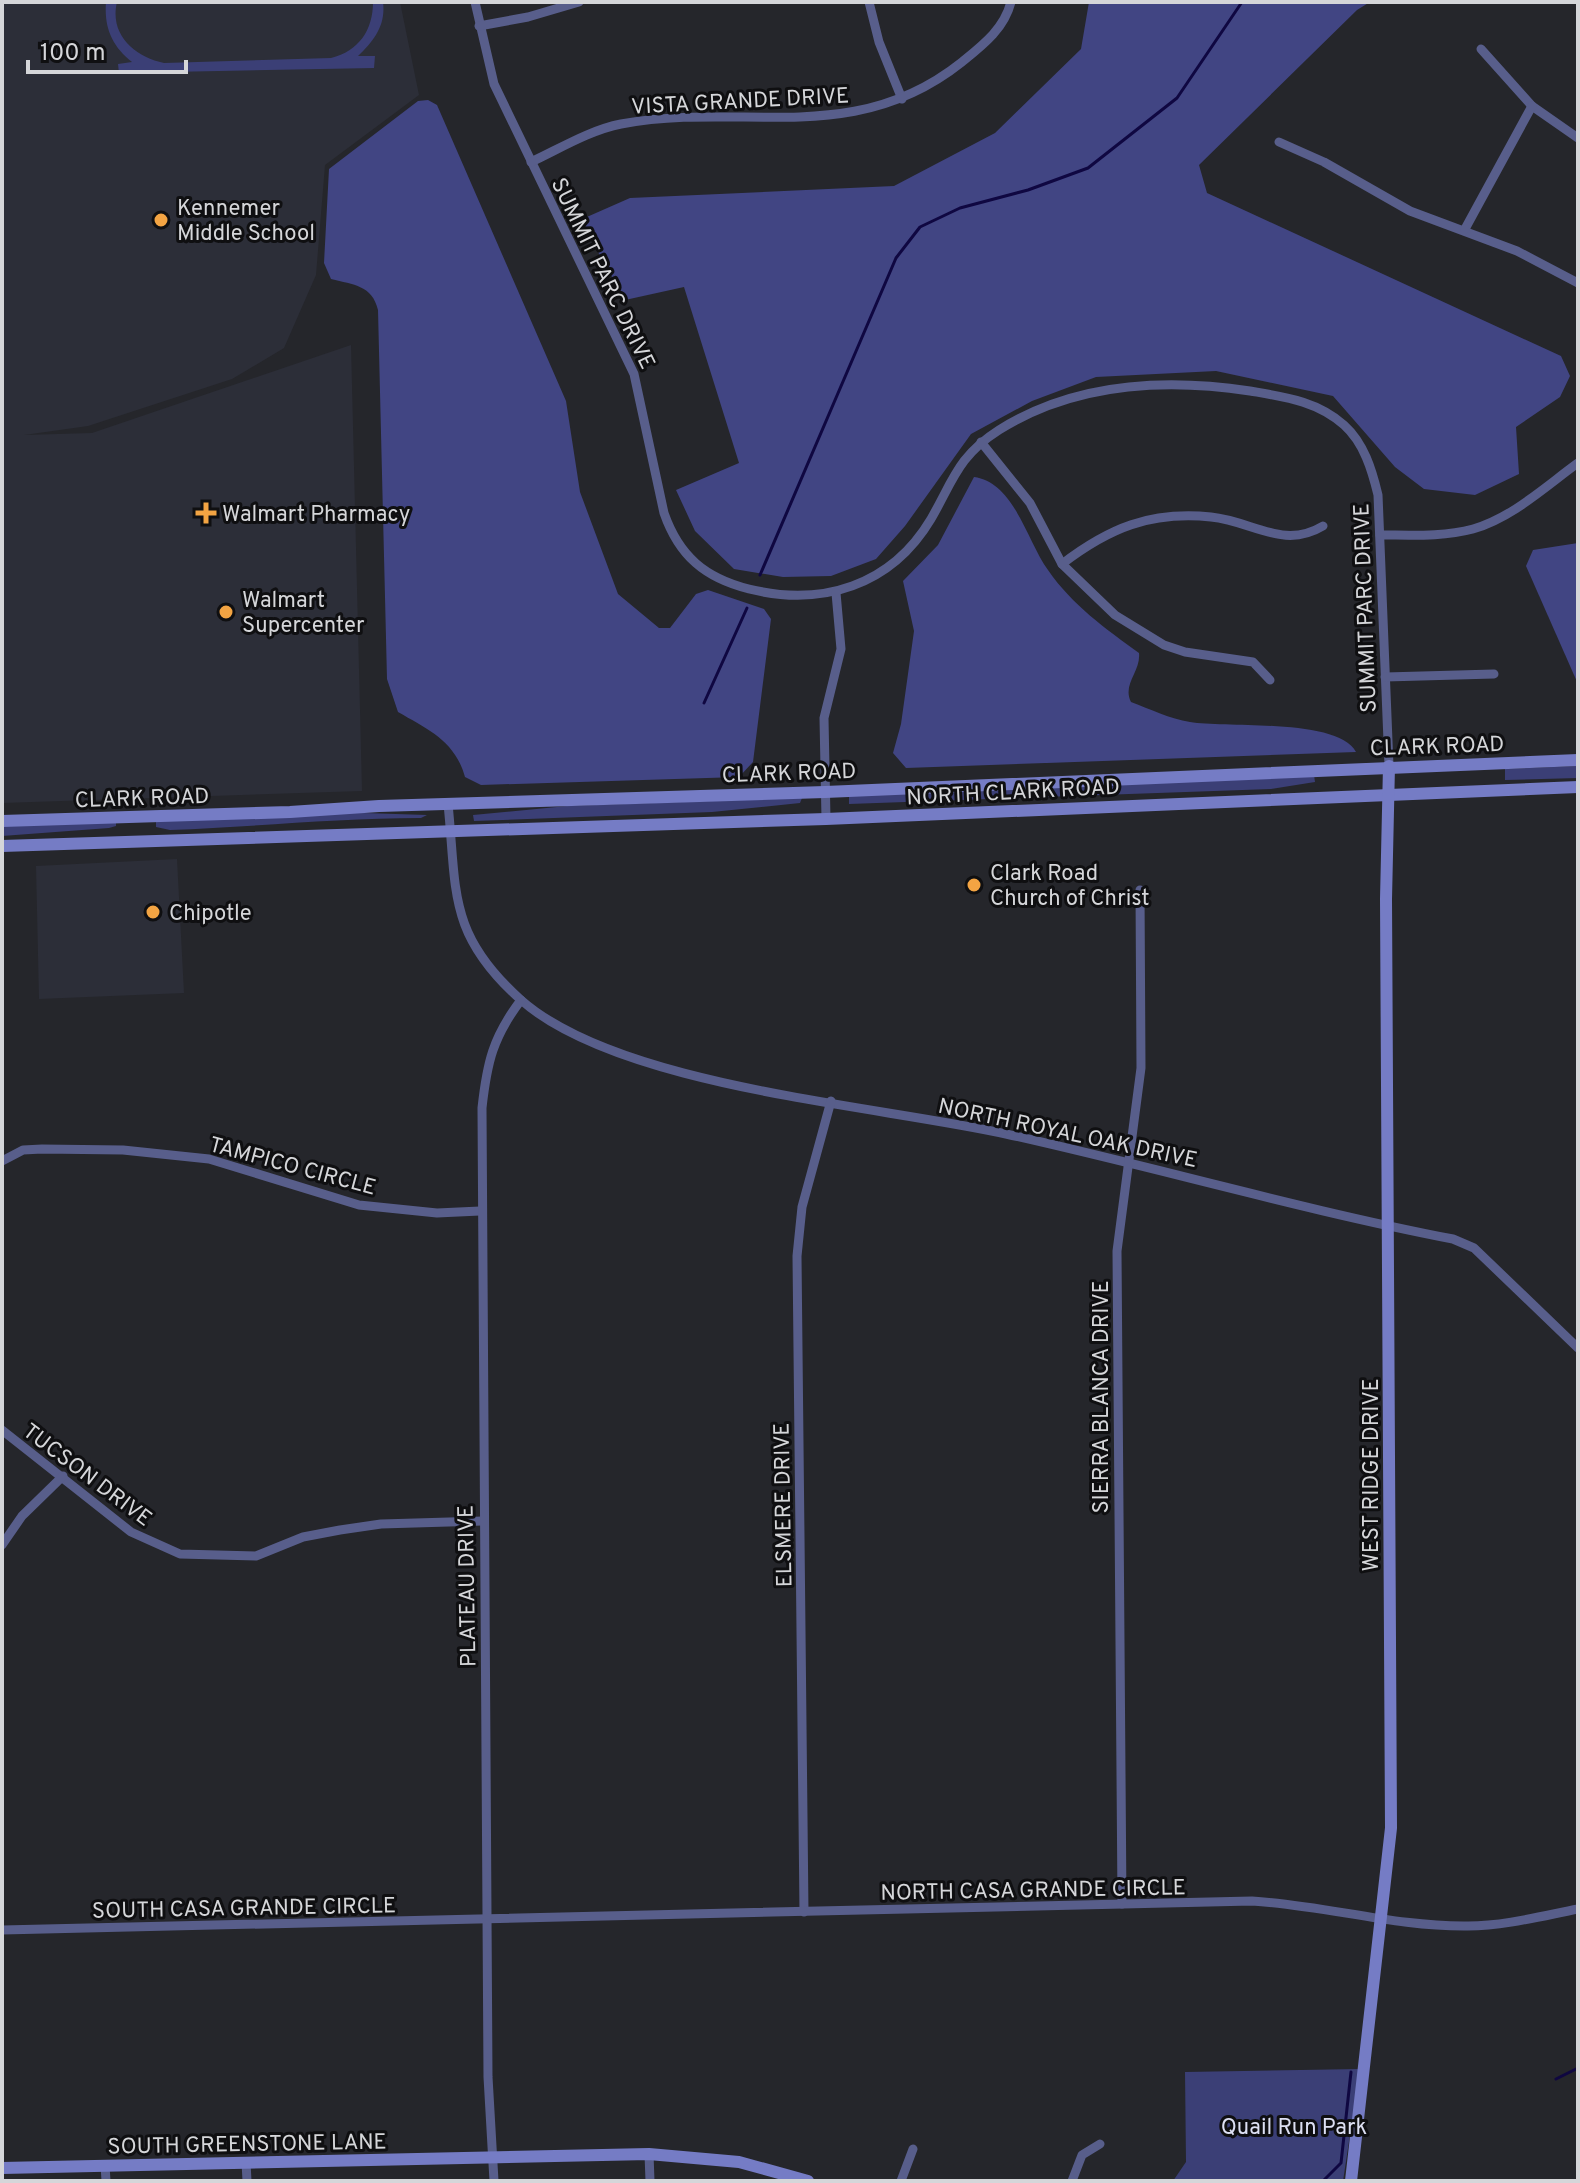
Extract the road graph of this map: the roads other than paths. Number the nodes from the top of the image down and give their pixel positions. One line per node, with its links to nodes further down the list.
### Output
1 (475, 2): 5 (street, SUMMIT PARC DRIVE)
2 (579, 2): 5 (street)
3 (869, 2): 7 (street)
4 (1011, 2): 7 (street, VISTA GRANDE DRIVE)
5 (479, 26): 11 (street, SUMMIT PARC DRIVE)
6 (1481, 49): 8 (street)
7 (902, 99): 11 (street, VISTA GRANDE DRIVE)
8 (1532, 106): 9 (street); 12 (street)
9 (1578, 138)
10 (1279, 142): 12 (street)
11 (531, 162): 19 (street, SUMMIT PARC DRIVE)
12 (1465, 229): 13 (street)
13 (1578, 283)
14 (981, 442): 17 (street, SUMMIT PARC DRIVE); 18 (street); 19 (street, SUMMIT PARC DRIVE)
15 (1578, 463): 17 (street)
16 (1323, 526): 18 (street)
17 (1380, 535): 21 (street, SUMMIT PARC DRIVE)
18 (1062, 564): 22 (street)
19 (836, 593): 26 (street)
20 (1494, 674): 21 (street)
21 (1385, 677): 24 (street, SUMMIT PARC DRIVE)
22 (1270, 680)
23 (1578, 760): 24 (main road, CLARK ROAD)
24 (1389, 766): 26 (main road, CLARK ROAD); 27 (main road, WEST RIDGE DRIVE)
25 (1578, 787): 27 (main road, NORTH CLARK ROAD)
26 (825, 792): 28 (main road, CLARK ROAD); 30 (street)
27 (1390, 793): 30 (main road, NORTH CLARK ROAD); 41 (main road, WEST RIDGE DRIVE)
28 (448, 804): 29 (main road, CLARK ROAD); 32 (street, NORTH ROYAL OAK DRIVE)
29 (133, 818): 31 (main road, CLARK ROAD); 33 (main road)
30 (826, 819): 32 (main road, NORTH CLARK ROAD)
31 (2, 821)
32 (451, 831): 33 (main road, NORTH CLARK ROAD); 36 (street, NORTH ROYAL OAK DRIVE)
33 (133, 841): 34 (main road, NORTH CLARK ROAD)
34 (2, 846)
35 (1140, 890): 39 (street, SIERRA BLANCA DRIVE)
36 (521, 1000): 37 (street, NORTH ROYAL OAK DRIVE); 40 (street, PLATEAU DRIVE)
37 (831, 1101): 39 (street, NORTH ROYAL OAK DRIVE); 49 (street, ELSMERE DRIVE)
38 (2, 1161): 40 (street, TAMPICO CIRCLE)
39 (1128, 1161): 41 (street, NORTH ROYAL OAK DRIVE); 47 (street, SIERRA BLANCA DRIVE)
40 (480, 1211): 45 (street, PLATEAU DRIVE)
41 (1389, 1227): 42 (street, NORTH ROYAL OAK DRIVE); 50 (main road, WEST RIDGE DRIVE)
42 (1578, 1348)
43 (2, 1430): 44 (street, TUCSON DRIVE)
44 (63, 1476): 45 (street, TUCSON DRIVE); 46 (street)
45 (483, 1521): 51 (street, PLATEAU DRIVE)
46 (2, 1545)
47 (1122, 1904): 49 (street, NORTH CASA GRANDE CIRCLE); 50 (street, NORTH CASA GRANDE CIRCLE)
48 (1578, 1909): 50 (street, NORTH CASA GRANDE CIRCLE)
49 (804, 1912): 51 (street, NORTH CASA GRANDE CIRCLE)
50 (1383, 1918): 67 (main road, WEST RIDGE DRIVE)
51 (487, 1919): 52 (street, SOUTH CASA GRANDE CIRCLE); 56 (street, PLATEAU DRIVE)
52 (2, 1930)
53 (1100, 2144): 66 (street)
54 (913, 2149): 65 (street)
55 (649, 2154): 56 (main road, SOUTH GREENSTONE LANE); 63 (street); 64 (main road, SOUTH GREENSTONE LANE)
56 (493, 2158): 57 (main road, SOUTH GREENSTONE LANE); 62 (street, PLATEAU DRIVE)
57 (246, 2162): 58 (main road, SOUTH GREENSTONE LANE); 61 (street)
58 (105, 2165): 59 (main road, SOUTH GREENSTONE LANE); 60 (street)
59 (2, 2168)
60 (106, 2181)
61 (247, 2181)
62 (494, 2181)
63 (650, 2181)
64 (808, 2181)
65 (901, 2181)
66 (1072, 2181)
67 (1351, 2181)

